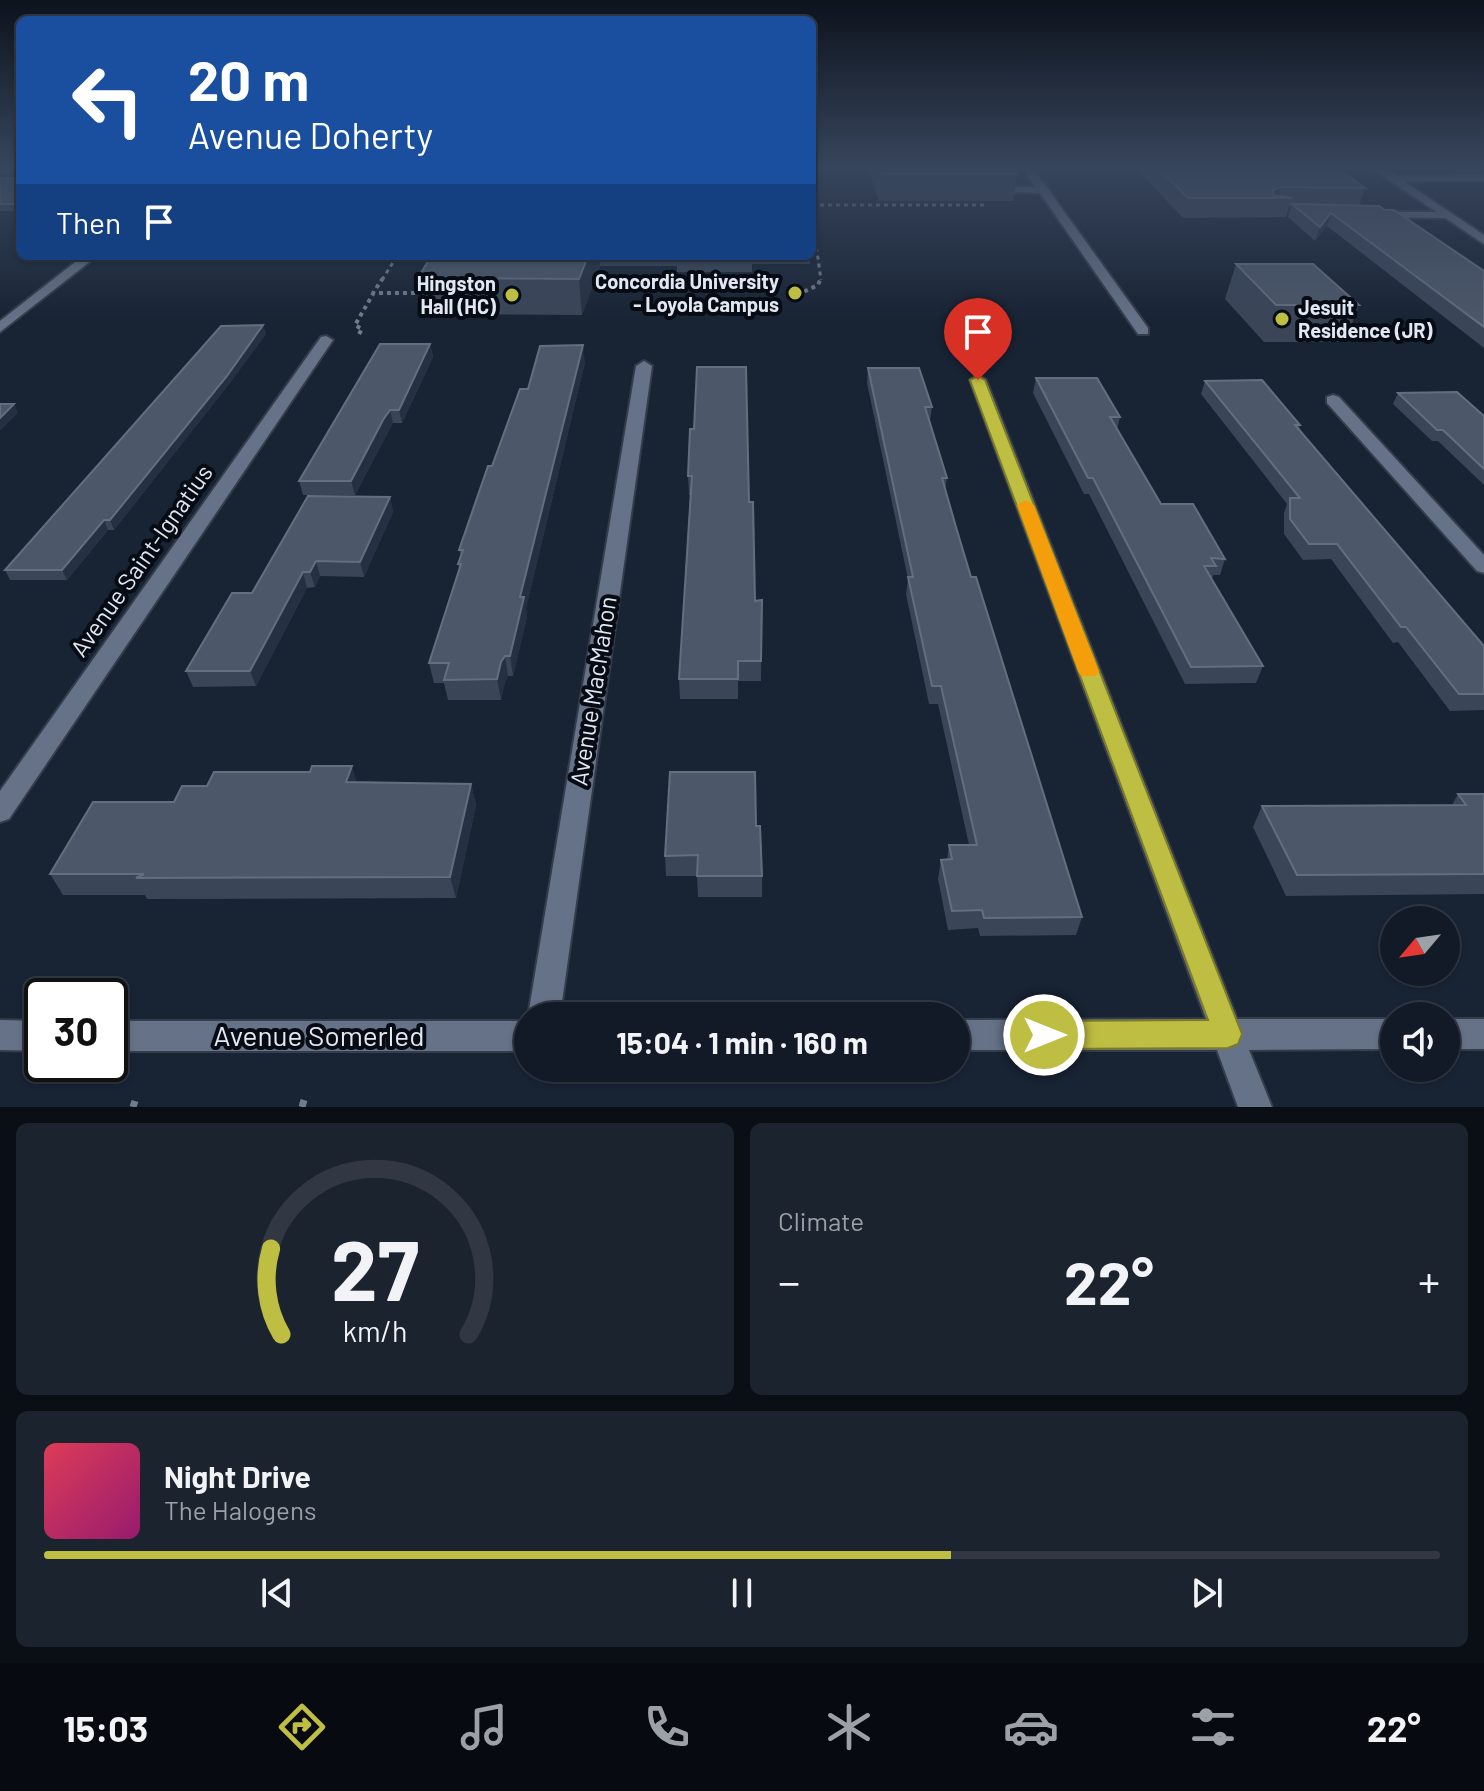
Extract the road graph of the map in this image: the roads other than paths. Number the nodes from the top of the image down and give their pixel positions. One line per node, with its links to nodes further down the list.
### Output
1 (1064, 219): 6 (street)
2 (1452, 219): 3 (street)
3 (1484, 240)
4 (86, 260): 5 (street)
5 (0, 328)
6 (1143, 331)
7 (326, 340): 12 (street, Avenue Saint-Ignatius)
8 (644, 366): 13 (street, Avenue MacMahon)
9 (978, 380): 14 (street)
10 (1333, 400): 11 (street)
11 (1484, 567)
12 (0, 812)
13 (546, 1002)
14 (1228, 1034): 15 (street); 19 (street); 23 (street)
15 (1380, 1034)
16 (1460, 1034): 17 (street)
17 (1484, 1034)
18 (0, 1035): 20 (street)
19 (970, 1035)
20 (24, 1036)
21 (128, 1036): 22 (street, Avenue Somerled)
22 (514, 1036)
23 (1255, 1107)

